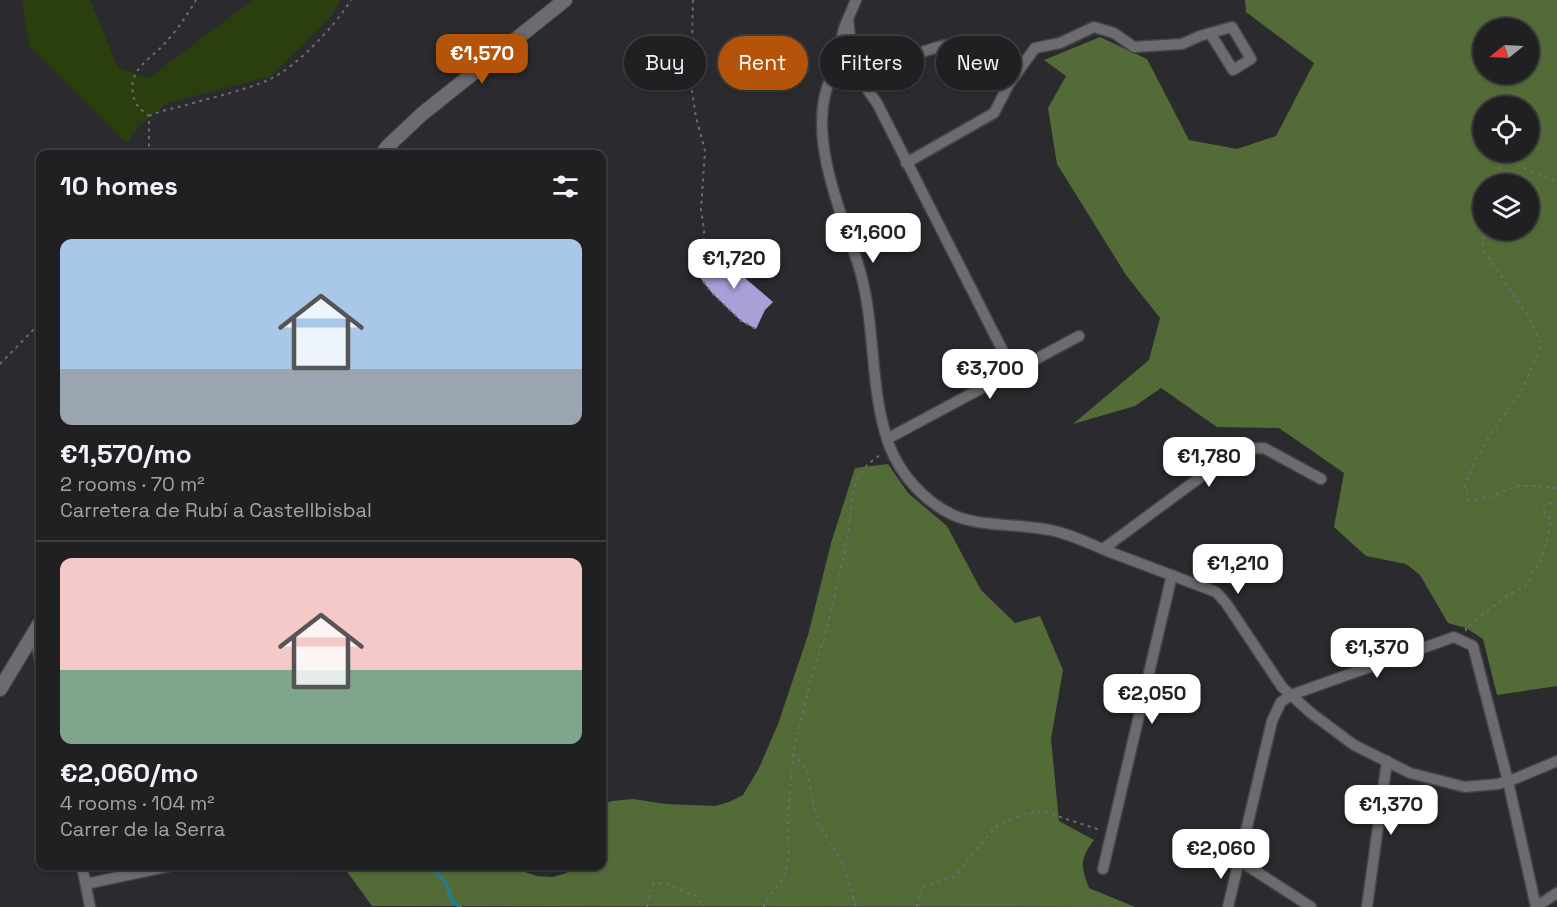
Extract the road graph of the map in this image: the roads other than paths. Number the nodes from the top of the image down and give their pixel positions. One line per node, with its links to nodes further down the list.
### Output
1 (565, 0): 11 (street)
2 (856, 0): 3 (street)
3 (848, 20): 5 (street); 6 (street)
4 (1210, 33): 12 (street)
5 (842, 36)
6 (849, 36)
7 (826, 90): 10 (street)
8 (832, 90): 10 (street)
9 (868, 90): 12 (street)
10 (823, 105): 15 (street)
11 (385, 150)
12 (906, 163): 14 (street)
13 (1079, 336): 14 (street)
14 (1013, 371): 15 (street)
15 (889, 443): 17 (street)
16 (1321, 479): 17 (street)
17 (1103, 549): 18 (street)
18 (1172, 575): 23 (street); 28 (street)
19 (36, 630): 20 (street)
20 (15, 666): 21 (street); 22 (street)
21 (0, 673)
22 (0, 689)
23 (1291, 695): 24 (street); 26 (street); 27 (street)
24 (1387, 761): 26 (street); 36 (street)
25 (1557, 761): 26 (street)
26 (1508, 781): 37 (street)
27 (1240, 861): 34 (street); 35 (street)
28 (1103, 869)
29 (83, 870): 31 (street)
30 (151, 870): 31 (street)
31 (86, 884): 33 (street)
32 (1557, 893): 37 (street)
33 (90, 907)
34 (1228, 907)
35 (1311, 907)
36 (1367, 907)
37 (1536, 907)

